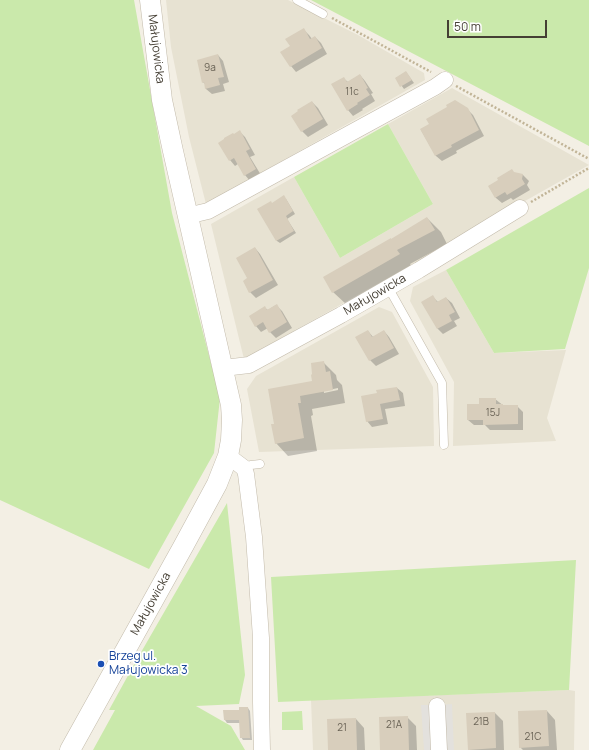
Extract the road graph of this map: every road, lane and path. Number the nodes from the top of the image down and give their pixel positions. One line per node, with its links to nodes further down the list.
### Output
1 (150, 0): 8 (street, Małujowicka)
2 (297, 0): 3 (lane)
3 (323, 14): 4 (path)
4 (445, 80): 5 (path); 8 (street)
5 (589, 159)
6 (589, 168): 7 (path)
7 (520, 208): 9 (street, Małujowicka)
8 (187, 216): 10 (street, Małujowicka)
9 (388, 287): 10 (street, Małujowicka); 11 (lane)
10 (223, 370): 12 (street, Małujowicka)
11 (444, 445)
12 (228, 456): 14 (street); 16 (street, Małujowicka)
13 (260, 464): 14 (lane)
14 (244, 468): 17 (street)
15 (437, 706): 18 (street)
16 (70, 750)
17 (262, 750)
18 (439, 750)

